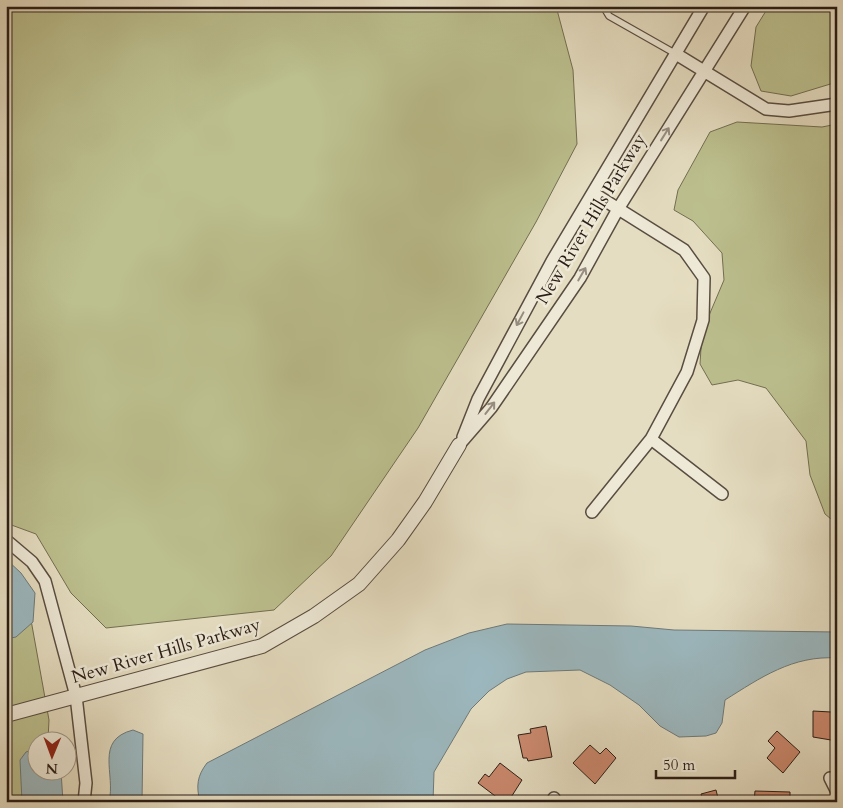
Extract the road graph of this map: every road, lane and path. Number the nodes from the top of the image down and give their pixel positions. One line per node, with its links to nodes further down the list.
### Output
1 (603, 6): 4 (lane)
2 (704, 6): 4 (street, New River Hills Parkway)
3 (745, 6): 5 (street, New River Hills Parkway)
4 (676, 54): 5 (street); 7 (street, New River Hills Parkway)
5 (704, 73): 6 (street); 8 (street, New River Hills Parkway, one-way to 5)
6 (837, 104)
7 (593, 193): 8 (street); 10 (street, New River Hills Parkway, one-way to 10)
8 (618, 209): 9 (street); 10 (street, New River Hills Parkway, one-way to 8)
9 (651, 439): 11 (street); 12 (street)
10 (460, 446): 14 (street, New River Hills Parkway)
11 (722, 494)
12 (592, 512)
13 (6, 540): 14 (street)
14 (76, 696): 15 (street, New River Hills Parkway); 18 (street)
15 (6, 715)
16 (830, 778): 17 (street)
17 (837, 792)
18 (84, 802)

